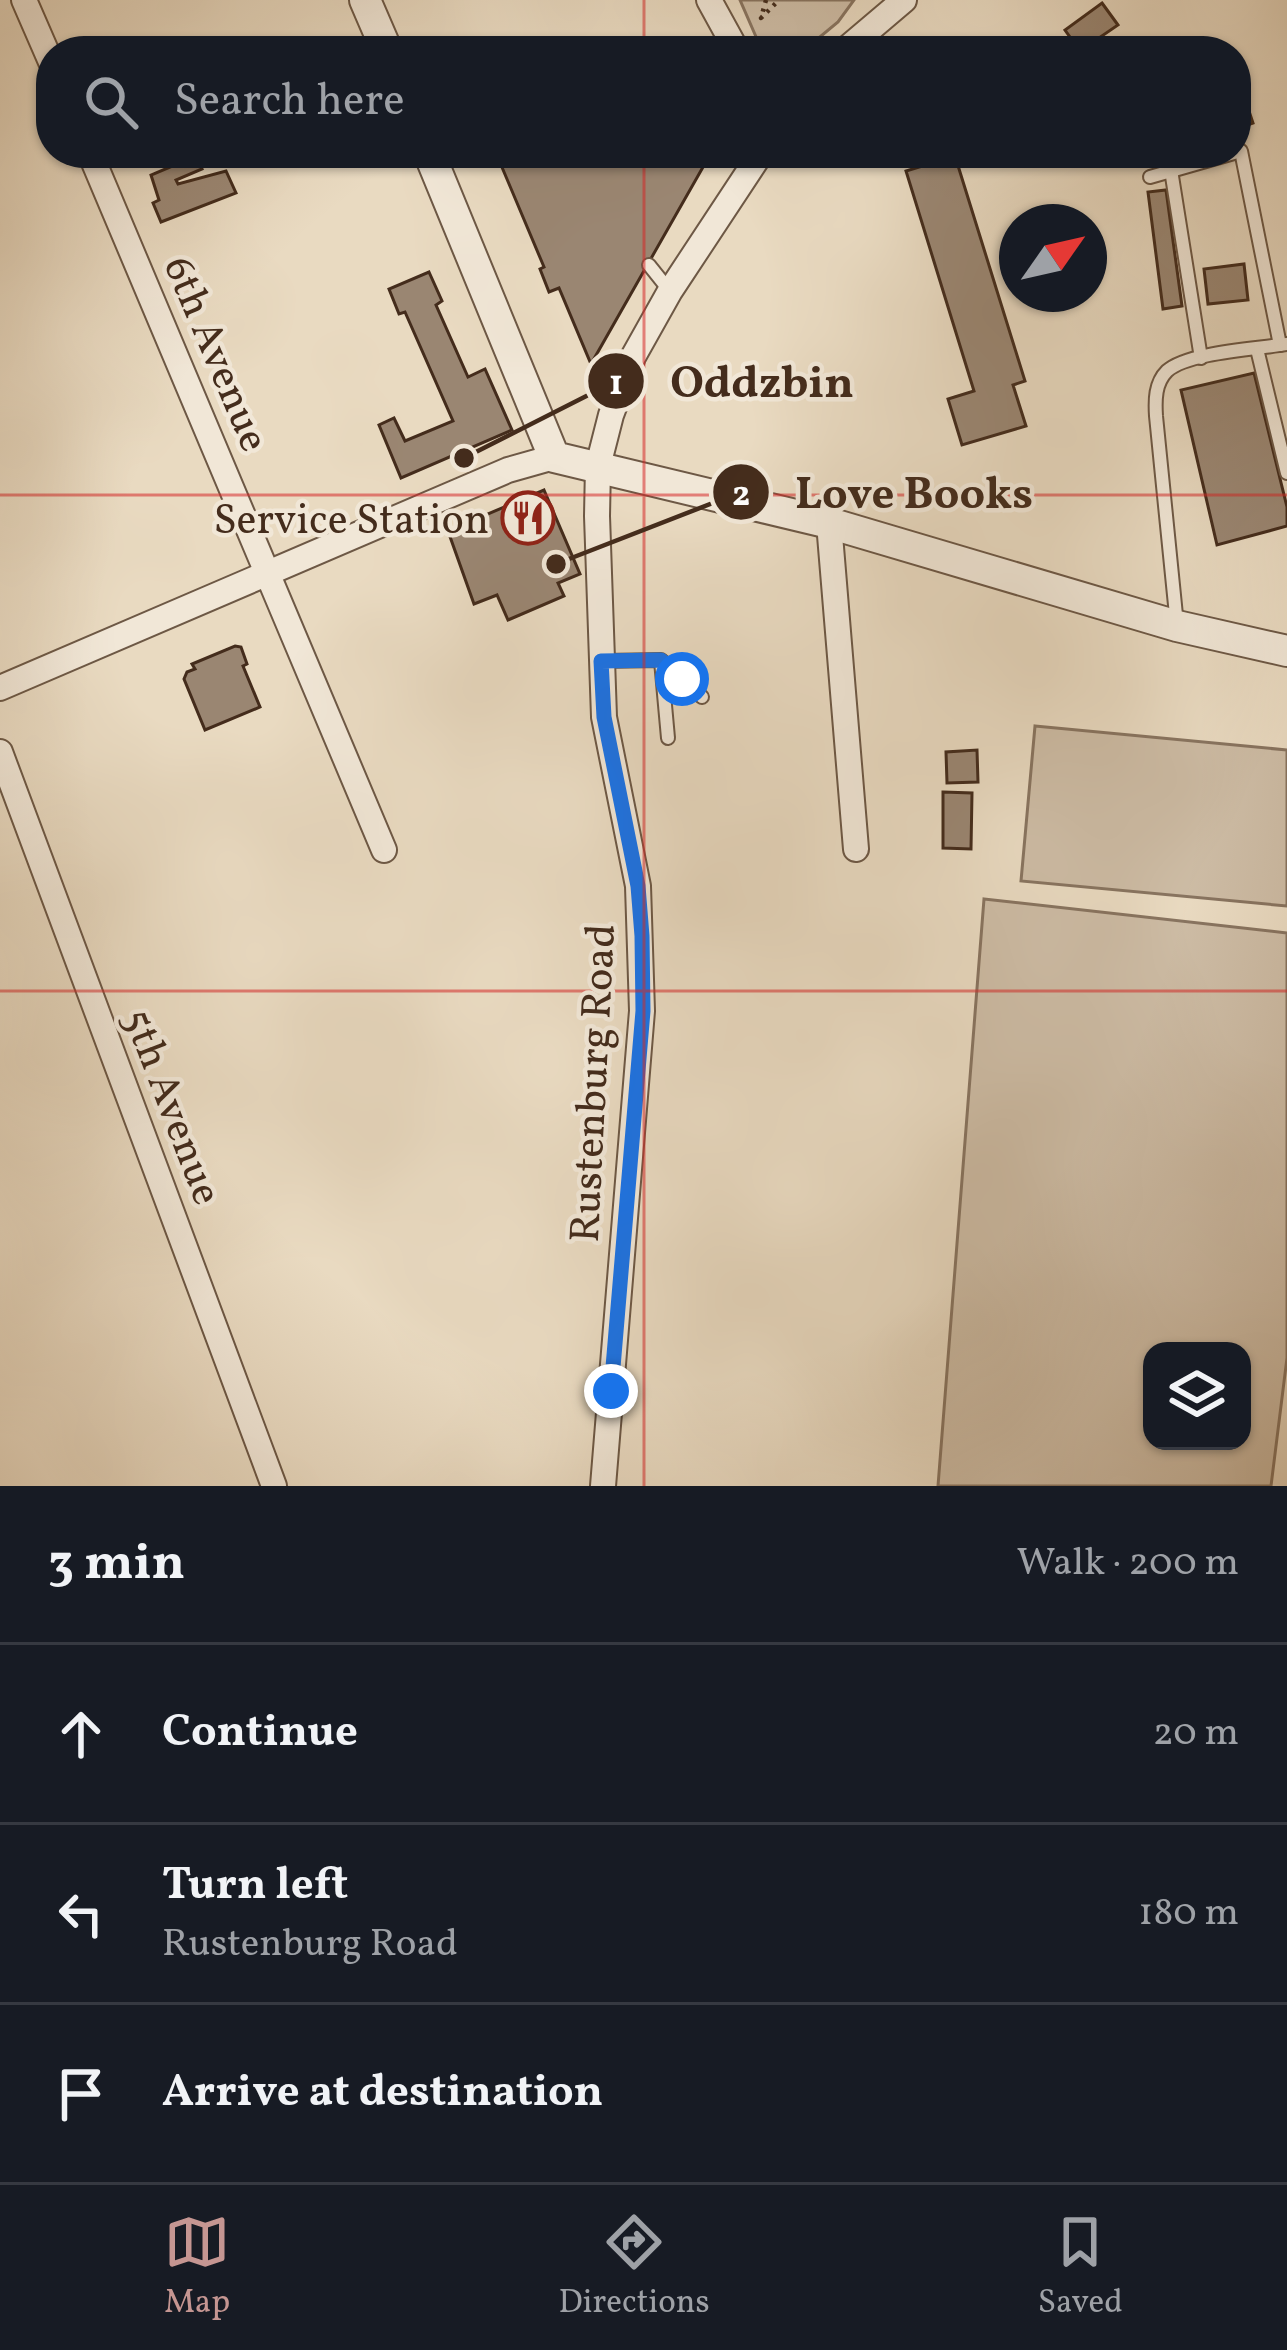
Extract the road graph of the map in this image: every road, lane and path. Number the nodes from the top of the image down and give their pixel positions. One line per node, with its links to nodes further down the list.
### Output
1 (25, 0): 7 (street)
2 (365, 0): 8 (street)
3 (766, 0): 4 (path)
4 (779, 0)
5 (904, 0): 10 (street)
6 (711, 2): 9 (street)
7 (40, 36)
8 (381, 36)
9 (729, 36)
10 (862, 36)
11 (1258, 146): 12 (lane)
12 (1251, 148)
13 (96, 168): 29 (street, 6th Avenue)
14 (435, 168): 25 (street)
15 (750, 168): 21 (street, Rustenburg Road)
16 (1179, 168): 18 (lane)
17 (1241, 168): 22 (lane)
18 (1172, 170): 19 (lane); 24 (lane)
19 (1150, 177)
20 (649, 265): 21 (lane)
21 (670, 291): 26 (street, Rustenburg Road)
22 (1283, 345): 23 (lane)
23 (1257, 349): 24 (lane); 27 (lane)
24 (1201, 358): 30 (lane)
25 (554, 458): 26 (street); 29 (street)
26 (598, 466): 28 (street); 33 (street, Rustenburg Road)
27 (1287, 473)
28 (829, 523): 30 (street); 38 (street)
29 (269, 572): 34 (street); 39 (street, 6th Avenue)
30 (1177, 626): 31 (street)
31 (1287, 651)
32 (661, 660): 33 (lane); 35 (lane); 36 (lane)
33 (601, 661): 41 (street, Rustenburg Road)
34 (0, 688)
35 (702, 697)
36 (668, 738)
37 (0, 752): 40 (street, 5th Avenue)
38 (856, 849)
39 (384, 850)
40 (274, 1486)
41 (603, 1486)

